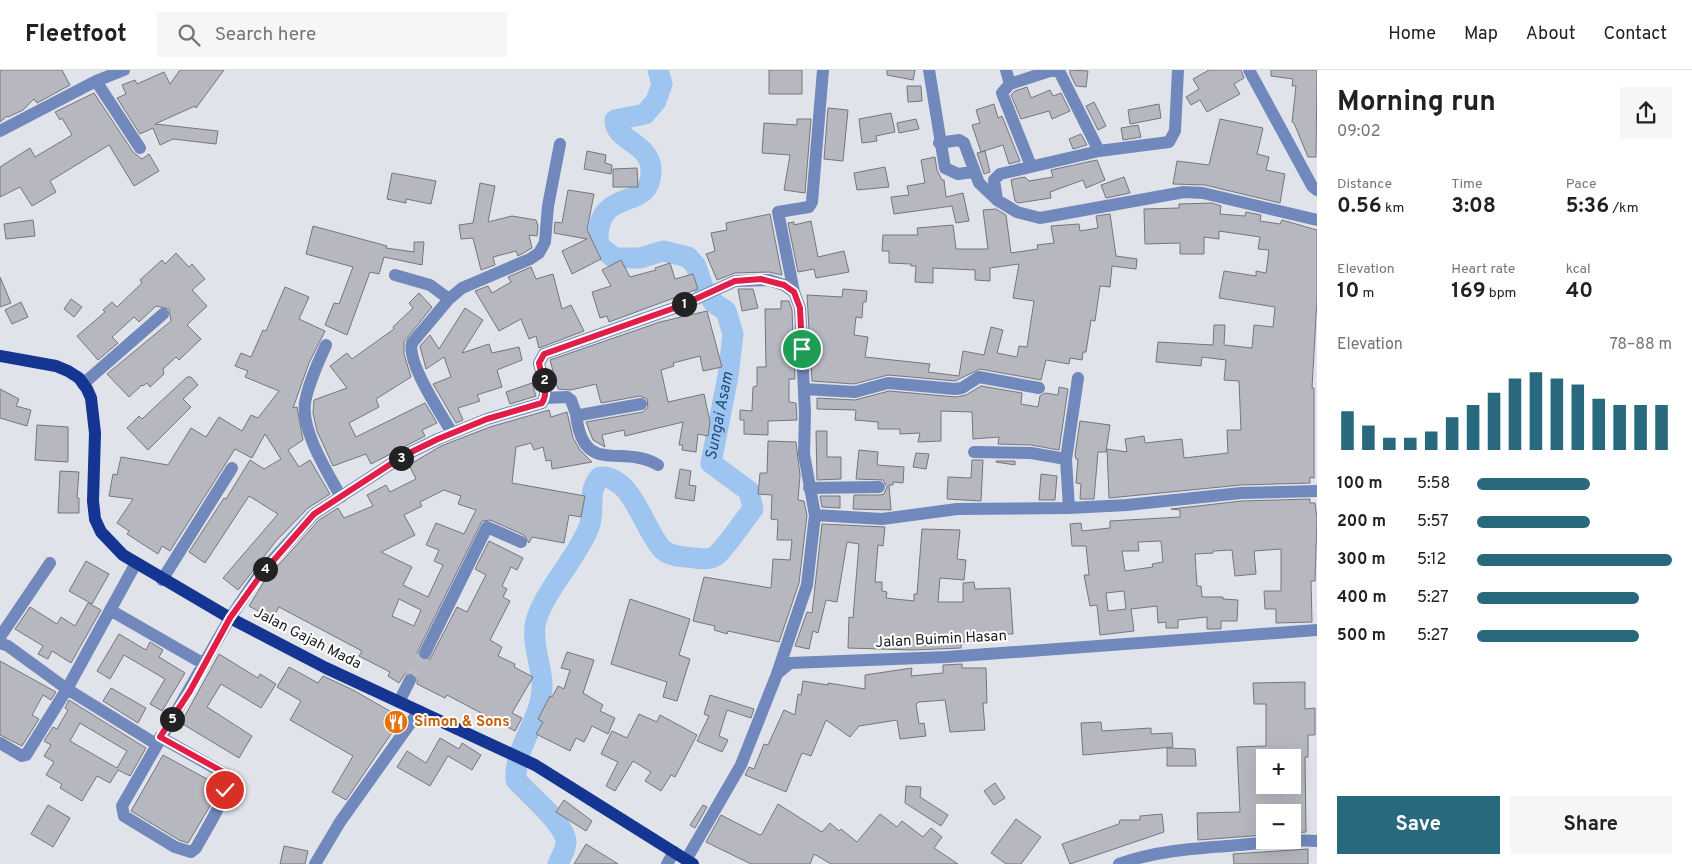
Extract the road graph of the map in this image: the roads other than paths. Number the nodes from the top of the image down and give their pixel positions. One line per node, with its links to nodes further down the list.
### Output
1 (124, 70): 8 (street)
2 (823, 70): 21 (street)
3 (929, 70): 11 (street)
4 (1006, 70): 9 (street)
5 (1055, 70): 9 (street); 14 (street)
6 (1178, 70): 14 (street)
7 (1249, 70): 17 (street)
8 (96, 81): 10 (street); 13 (street)
9 (1010, 84): 15 (street)
10 (0, 132)
11 (939, 143): 16 (street); 16 (street)
12 (560, 144): 22 (street)
13 (140, 148)
14 (1099, 151): 15 (street)
15 (1031, 166): 18 (street)
16 (974, 172): 18 (street)
17 (1317, 190)
18 (996, 200): 19 (street)
19 (1317, 220)
20 (396, 275): 22 (street)
21 (794, 292): 29 (street); 30 (street)
22 (449, 299): 33 (street)
23 (163, 314): 27 (street)
24 (326, 345): 41 (street)
25 (0, 356): 27 (main road)
26 (1078, 378): 35 (street)
27 (83, 384): 46 (main road, Jalan Gajah Mada)
28 (1039, 388): 29 (street)
29 (804, 389): 39 (street)
30 (545, 398): 32 (street); 33 (street)
31 (641, 404): 32 (street)
32 (576, 414): 36 (street)
33 (452, 433): 41 (street)
34 (974, 452): 35 (street)
35 (1066, 458): 42 (street)
36 (658, 465)
37 (232, 468): 47 (street)
38 (879, 487): 39 (street)
39 (809, 488): 43 (street)
40 (1317, 490): 42 (street)
41 (341, 496): 49 (street)
42 (1069, 508): 43 (street)
43 (815, 515): 55 (street)
44 (521, 542): 53 (street)
45 (50, 563): 51 (street)
46 (136, 563): 47 (main road, Jalan Gajah Mada); 48 (street)
47 (162, 580): 49 (main road, Jalan Gajah Mada)
48 (110, 610): 54 (street); 57 (street)
49 (230, 618): 54 (street); 58 (main road, Jalan Gajah Mada)
50 (1317, 630): 55 (street, Jalan Buimin Hasan)
51 (0, 637)
52 (0, 643): 57 (street)
53 (425, 653)
54 (204, 664): 60 (street)
55 (777, 674): 64 (street)
56 (410, 680): 58 (street)
57 (67, 689): 60 (street); 61 (street)
58 (399, 702): 59 (main road, Jalan Gajah Mada)
59 (419, 711): 63 (main road, Jalan Gajah Mada); 65 (street)
60 (158, 741): 60 (street)
61 (0, 743)
62 (1317, 842): 67 (street)
63 (674, 852): 64 (main road, Jalan Gajah Mada); 66 (street)
64 (690, 862)
65 (315, 864)
66 (667, 864)
67 (1119, 864)

